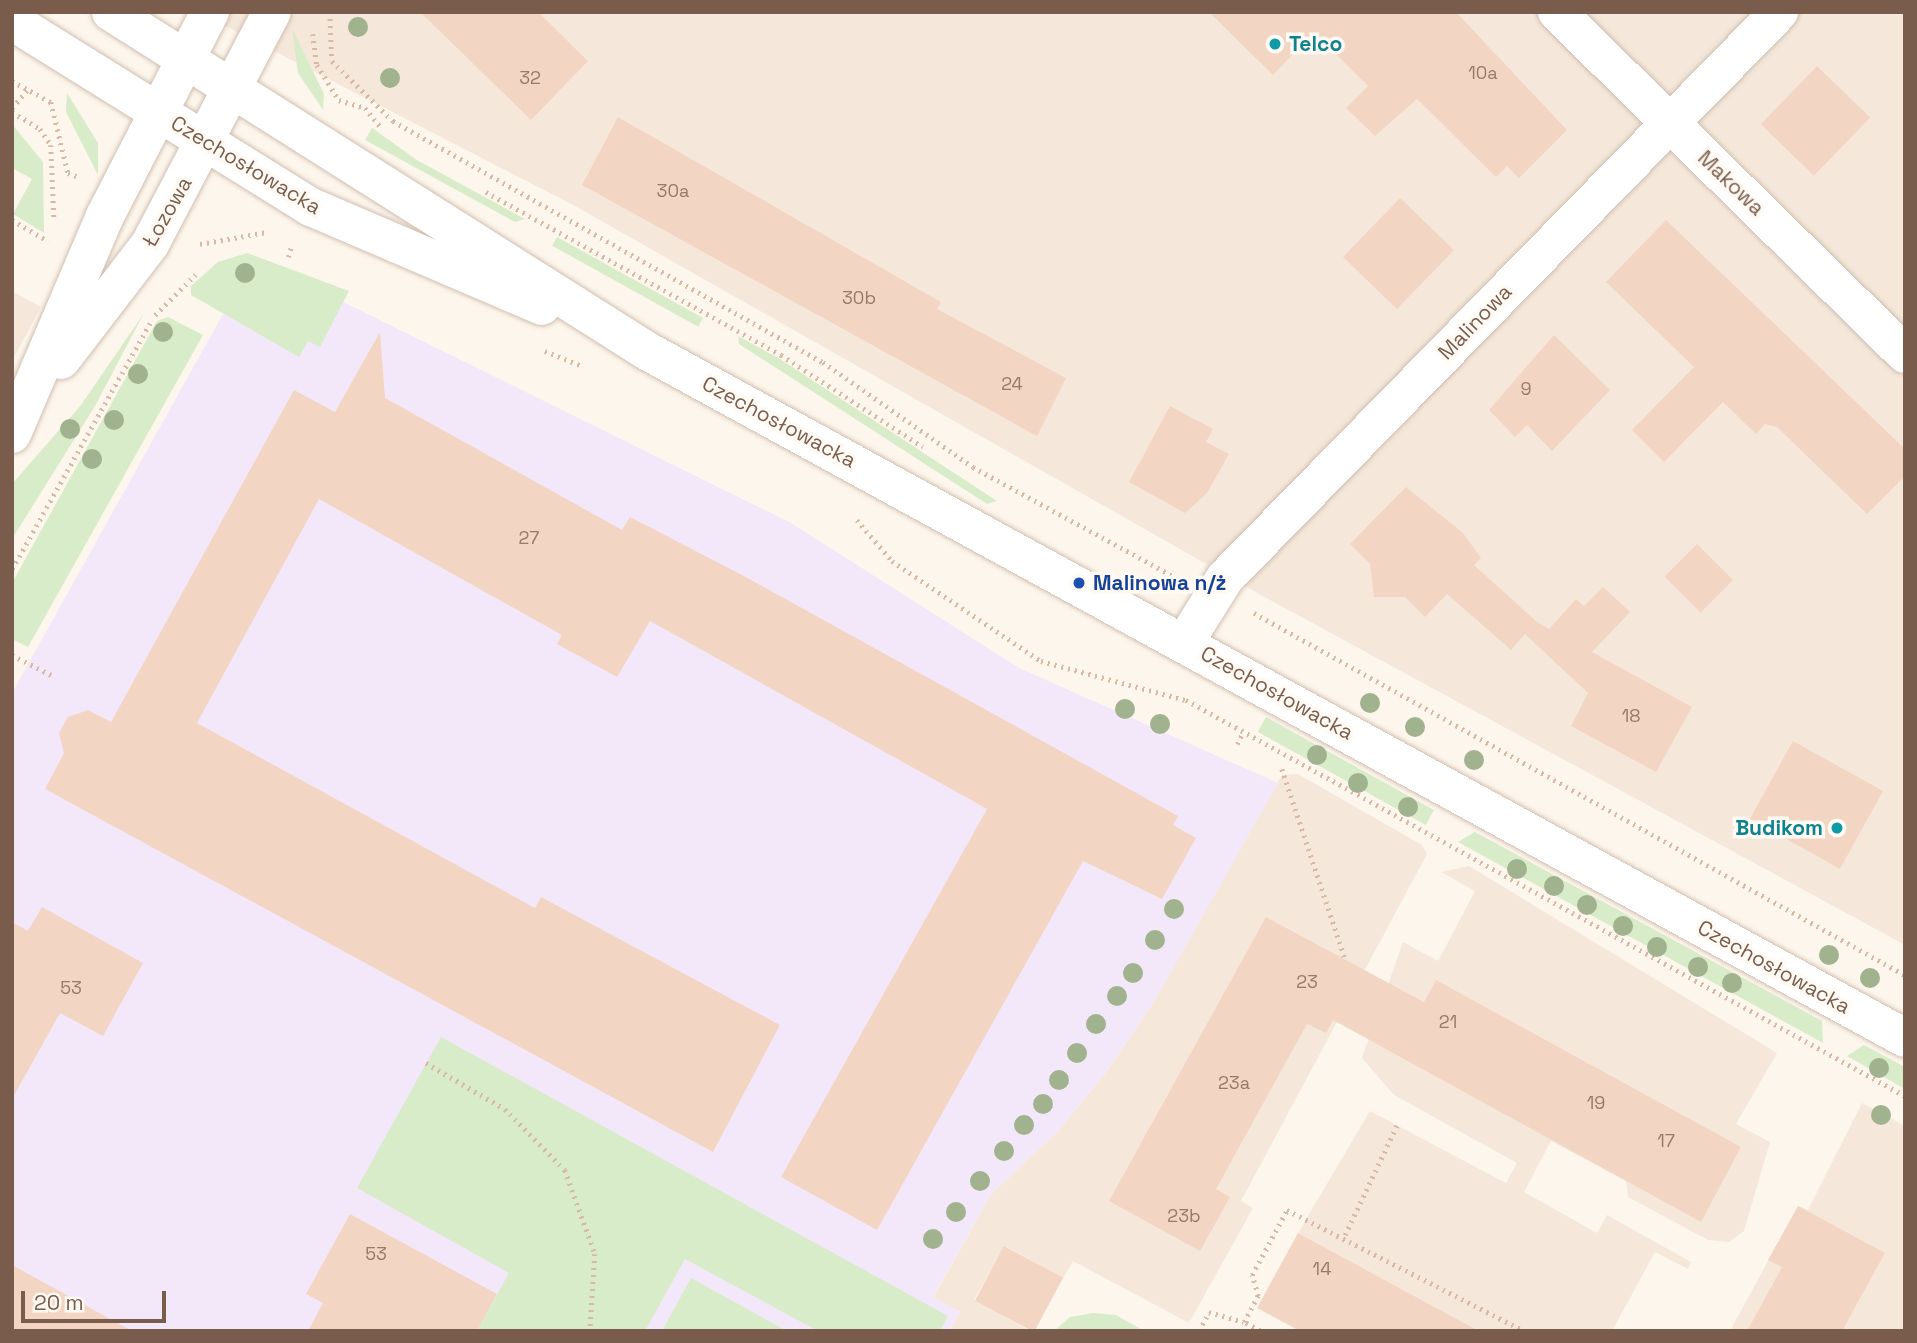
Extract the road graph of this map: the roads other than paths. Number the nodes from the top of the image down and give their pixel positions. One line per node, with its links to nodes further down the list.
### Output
1 (111, 12): 7 (street, Czechosłowacka)
2 (210, 12): 7 (street, Łozowa)
3 (272, 12): 8 (street, Łozowa)
4 (1557, 12): 10 (street, Makowa)
5 (1779, 12): 10 (street, Malinowa)
6 (12, 20): 9 (street, Czechosłowacka)
7 (186, 60): 8 (street, Czechosłowacka); 9 (street, Łozowa)
8 (232, 89): 11 (street, Łozowa); 12 (street, Czechosłowacka)
9 (159, 113): 11 (street, Czechosłowacka); 14 (street, Łozowa)
10 (1670, 123): 13 (street, Makowa); 16 (street, Malinowa)
11 (205, 142): 12 (street, Czechosłowacka); 14 (street, Łozowa)
12 (647, 351): 16 (street, Czechosłowacka)
13 (1905, 354)
14 (34, 395): 15 (street, Łozowa)
15 (12, 434)
16 (1185, 642): 17 (street, Czechosłowacka)
17 (1905, 1038)

